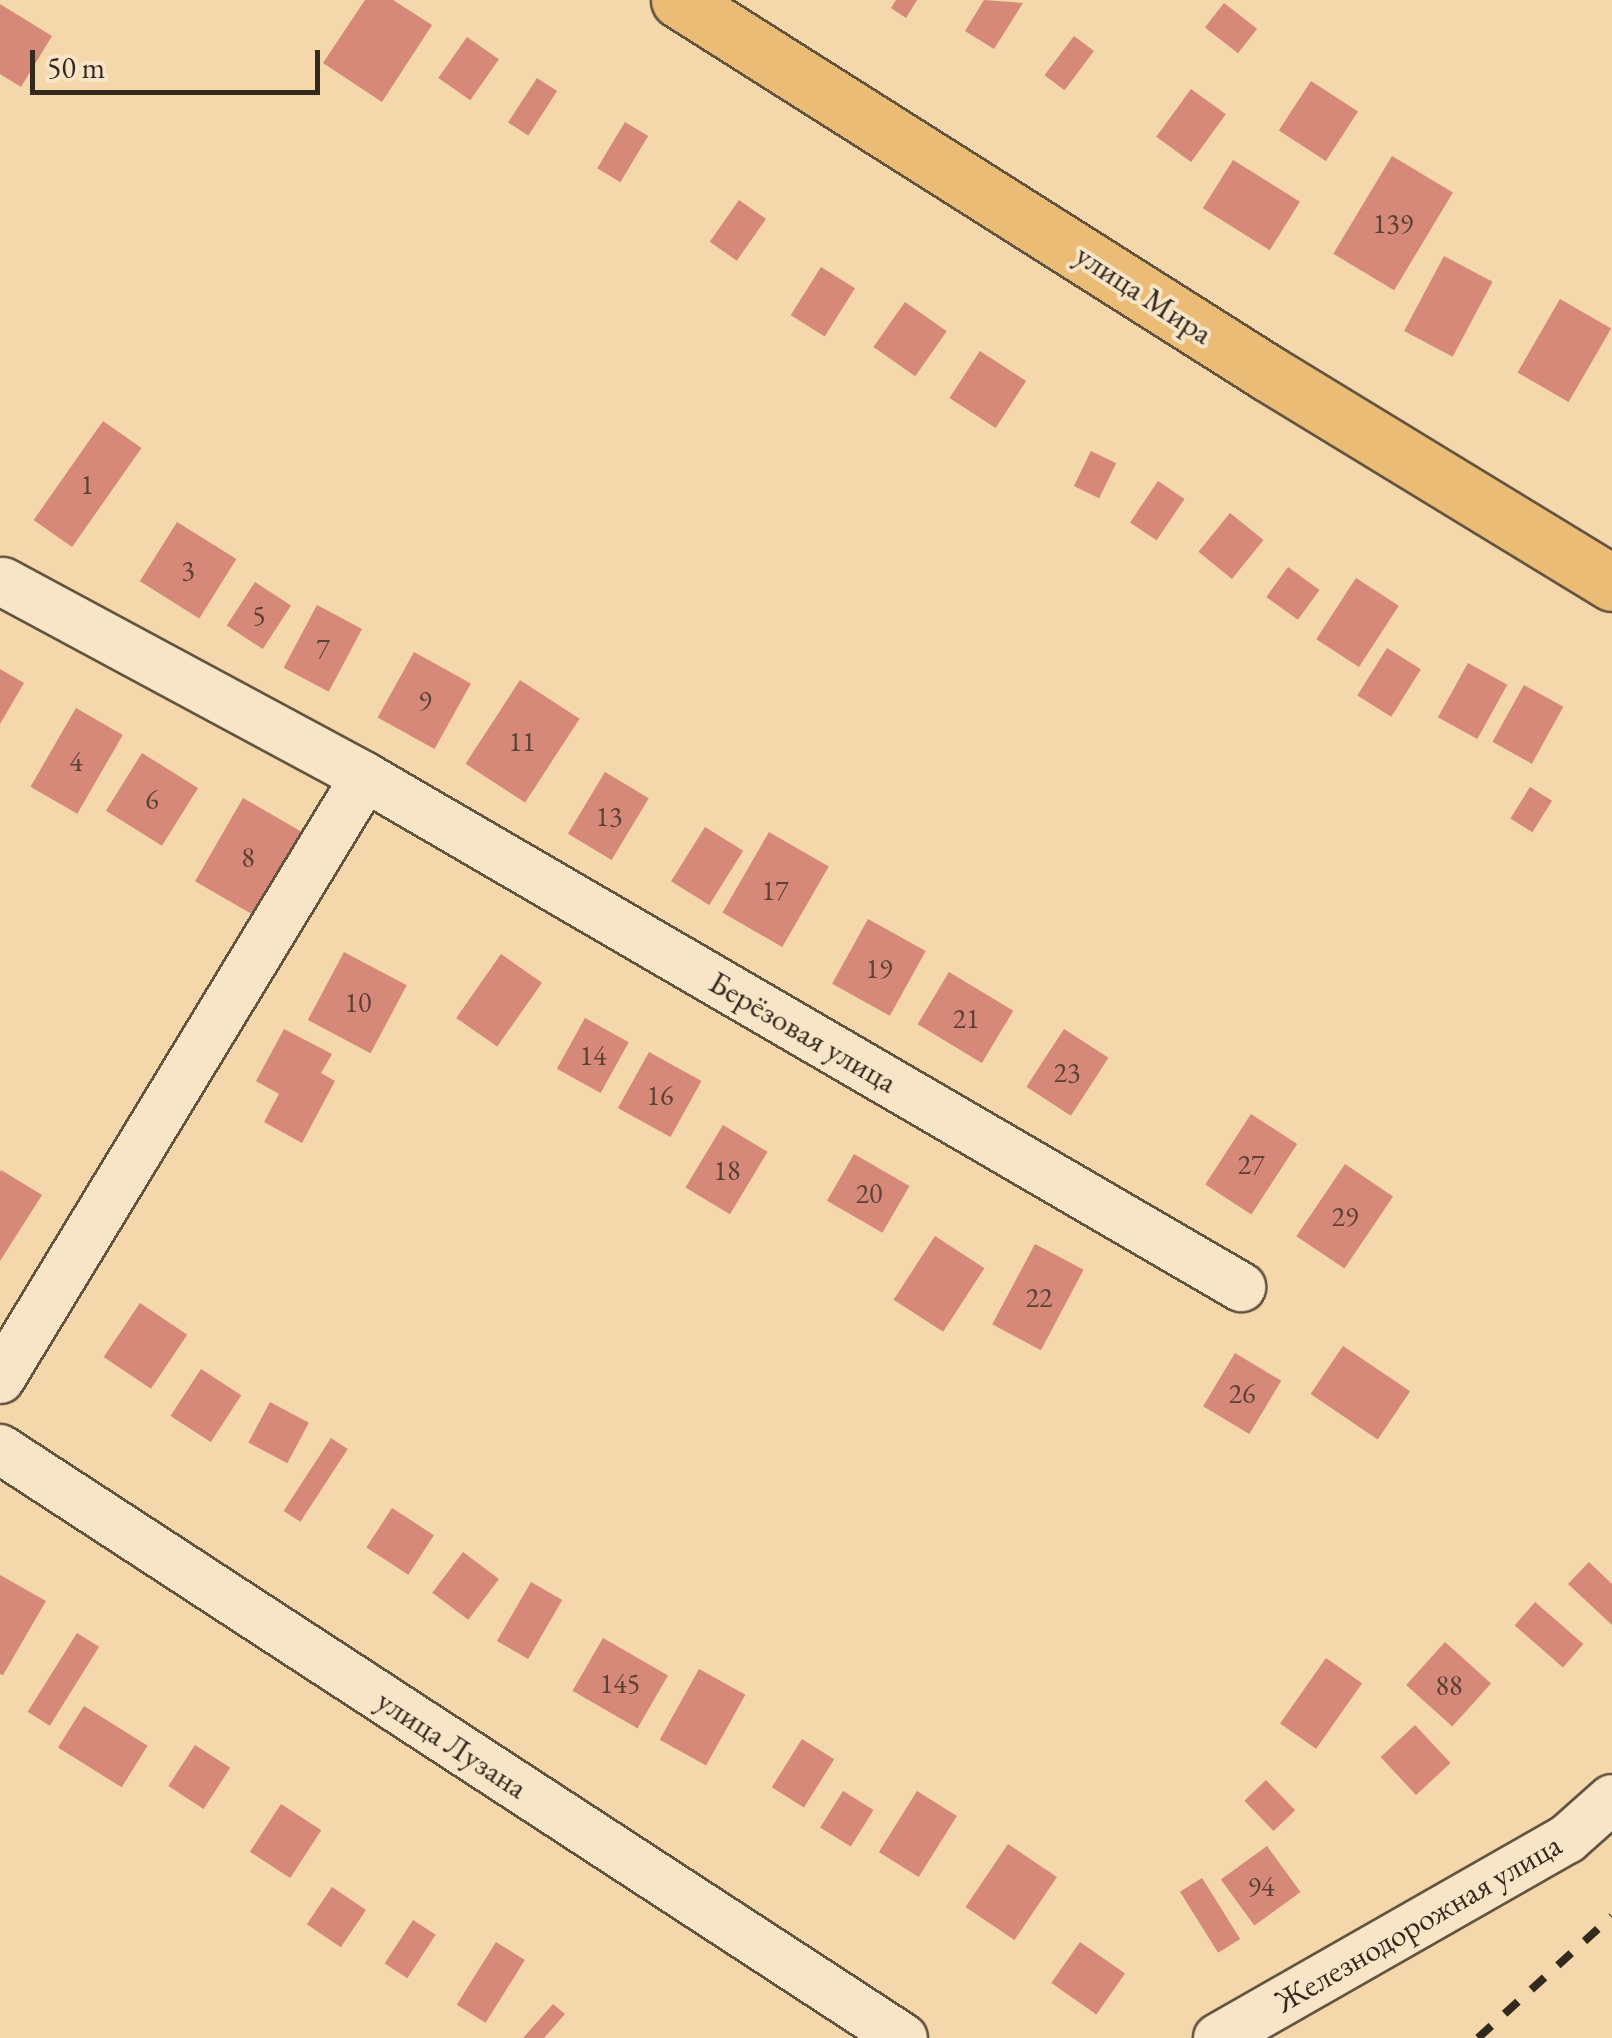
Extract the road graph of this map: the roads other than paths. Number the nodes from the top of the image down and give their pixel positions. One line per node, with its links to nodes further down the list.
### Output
1 (679, 0): 2 (main road, улица Мира)
2 (1611, 580)
3 (3, 582): 4 (street, Берёзовая улица)
4 (365, 777): 5 (street, Берёзовая улица); 6 (street)
5 (1242, 1288)
6 (0, 1379)
7 (0, 1449): 9 (street, улица Лузана)
8 (1612, 1799): 10 (street, Железнодорожная улица)
9 (903, 2038)
10 (1218, 2038)

